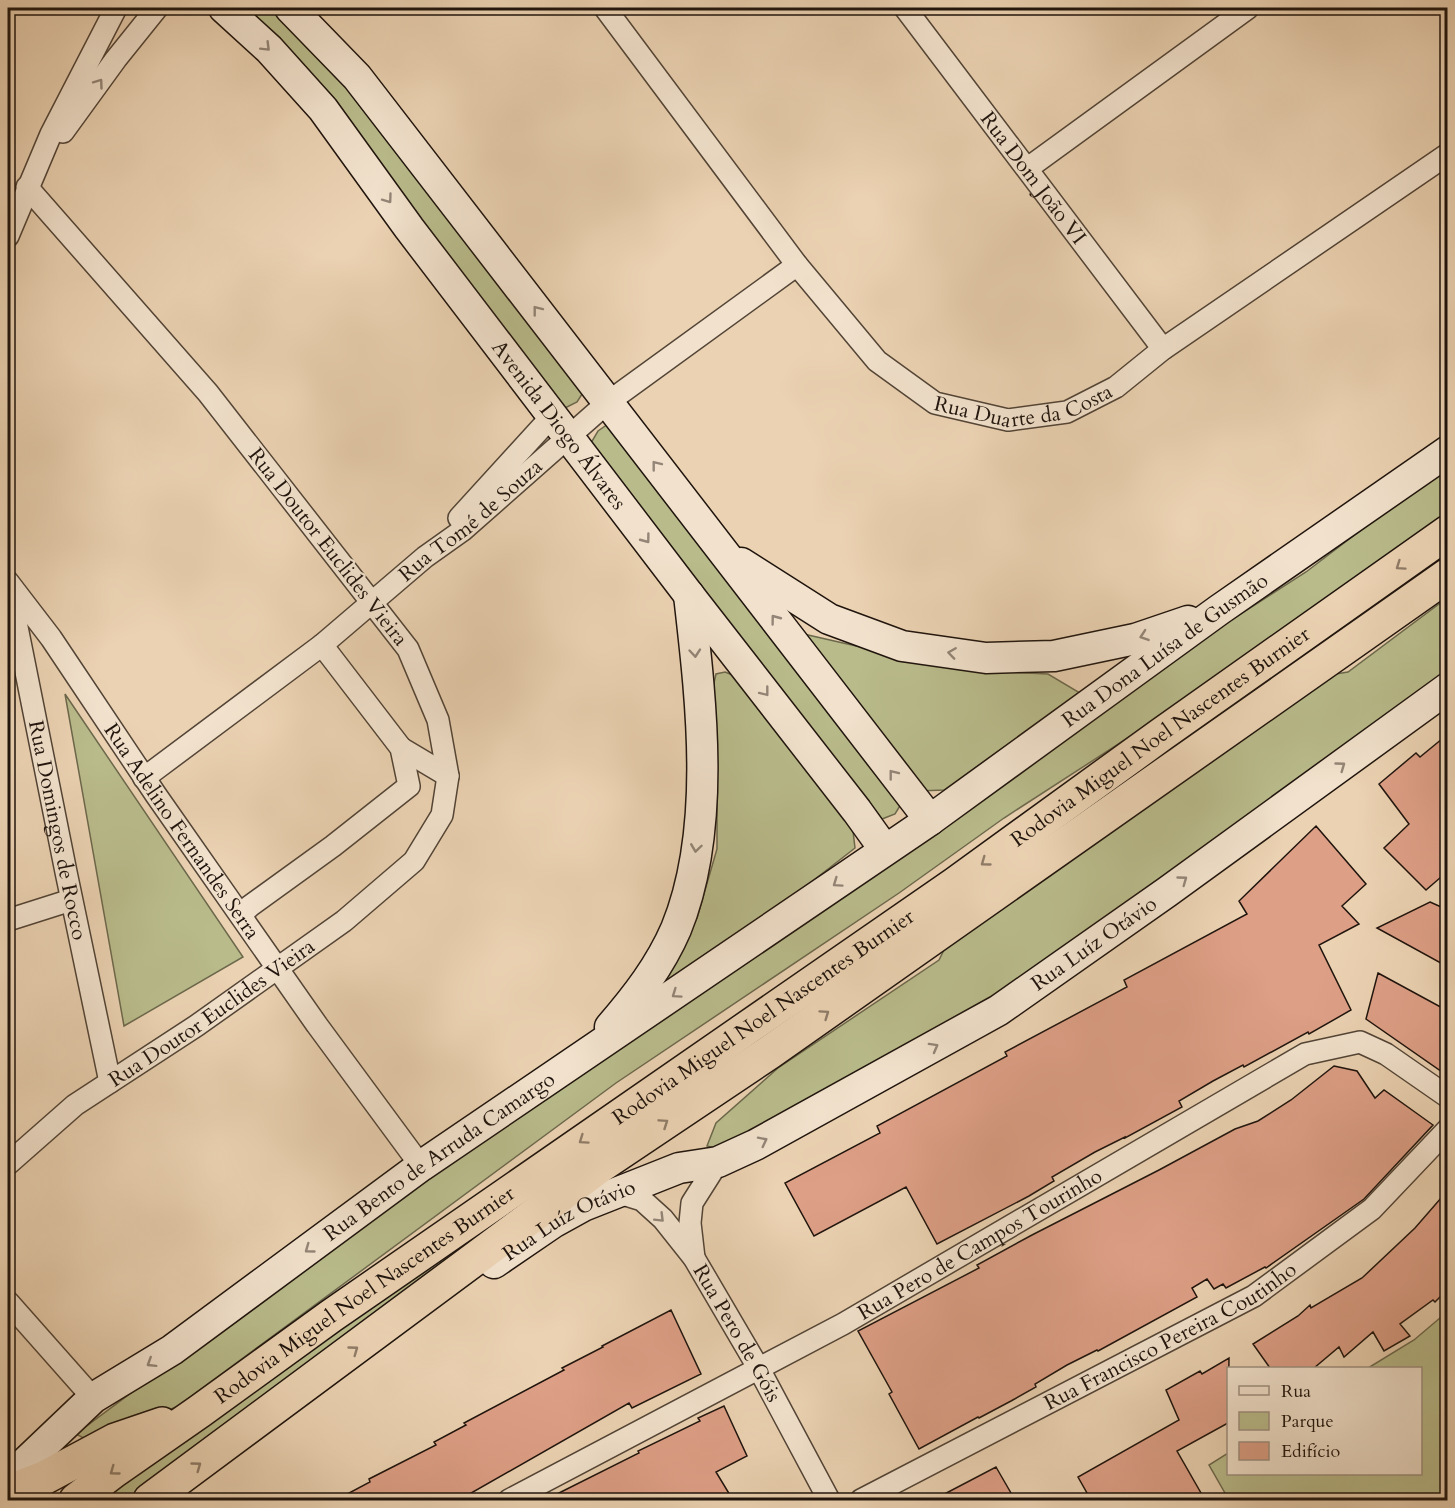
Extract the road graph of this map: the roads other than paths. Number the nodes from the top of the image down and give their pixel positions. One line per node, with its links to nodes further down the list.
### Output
1 (116, 8): 9 (street)
2 (157, 8): 9 (street, one-way to 2)
3 (224, 8): 16 (street, Avenida Diogo Álvares, one-way to 16)
4 (290, 8): 15 (street, one-way to 4)
5 (605, 8): 13 (street, Rua Duarte da Costa)
6 (905, 8): 10 (street, Rua Dom João VI)
7 (1248, 8): 10 (street)
8 (1448, 154): 14 (street, Rua Duarte da Costa)
9 (39, 164): 11 (street)
10 (1028, 168): 14 (street, Rua Dom João VI)
11 (27, 187): 12 (street); 24 (street, Rua Doutor Euclides Vieira)
12 (8, 236)
13 (797, 265): 14 (street, Rua Duarte da Costa); 15 (street, Rua Tomé de Souza)
14 (1163, 349)
15 (607, 403): 16 (street, Rua Tomé de Souza); 19 (street, one-way to 15)
16 (561, 427): 20 (street); 20 (street, Rua Tomé de Souza); 23 (street, Avenida Diogo Álvares, one-way to 23)
17 (1448, 451): 25 (street, Rua Dona Luísa de Gusmão)
18 (1448, 532): 50 (highway, Rodovia Miguel Noel Nascentes Burnier, one-way to 50)
19 (726, 553): 25 (street, one-way to 19); 31 (street, one-way to 19)
20 (425, 557): 24 (street, Rua Tomé de Souza)
21 (1448, 575): 46 (highway, Rodovia Miguel Noel Nascentes Burnier, one-way to 21)
22 (8, 580): 30 (street, Rua Adelino Fernandes Serra); 33 (street, Rua Domingos de Rocco)
23 (689, 595): 32 (street, Avenida Diogo Álvares, one-way to 32); 37 (street, one-way to 37)
24 (371, 603): 26 (street, Rua Tomé de Souza); 29 (street, Rua Doutor Euclides Vieira)
25 (1220, 610): 31 (street, Rua Dona Luísa de Gusmão)
26 (322, 645): 28 (street); 30 (street, Rua Tomé de Souza)
27 (1448, 688): 41 (street, Rua Luíz Otávio, one-way to 27)
28 (401, 748): 29 (street); 34 (street)
29 (448, 776): 36 (street, Rua Doutor Euclides Vieira)
30 (144, 778): 34 (street, Rua Adelino Fernandes Serra)
31 (930, 820): 32 (street, Rua Dona Luísa de Gusmão)
32 (885, 850): 37 (street, Rua Bento de Arruda Camargo, one-way to 37)
33 (71, 900): 35 (street); 38 (street, Rua Domingos de Rocco)
34 (241, 915): 36 (street, Rua Adelino Fernandes Serra)
35 (8, 920)
36 (278, 969): 38 (street, Rua Doutor Euclides Vieira); 43 (street, Rua Adelino Fernandes Serra)
37 (593, 1048): 43 (street, Rua Bento de Arruda Camargo)
38 (110, 1082): 42 (street, Rua Doutor Euclides Vieira)
39 (1448, 1097): 48 (street, Rua Pero de Campos Tourinho)
40 (1448, 1129): 57 (street, Rua Francisco Pereira Coutinho)
41 (718, 1162): 44 (street, Rua Luíz Otávio); 45 (street)
42 (8, 1164)
43 (421, 1166): 49 (street, Rua Bento de Arruda Camargo, one-way to 49)
44 (616, 1192): 45 (street, Rua Pero de Góis, one-way to 45); 46 (street, Rua Luíz Otávio)
45 (694, 1258): 48 (street, Rua Pero de Góis)
46 (427, 1296): 54 (highway, Rodovia Miguel Noel Nascentes Burnier, one-way to 46)
47 (8, 1302): 49 (street)
48 (759, 1369): 55 (street, Rua Pero de Campos Tourinho); 56 (street, Rua Pero de Góis)
49 (93, 1398): 51 (street, Rua Bento de Arruda Camargo)
50 (200, 1411): 52 (highway); 53 (highway, Rodovia Miguel Noel Nascentes Burnier, one-way to 53)
51 (8, 1479)
52 (8, 1492)
53 (76, 1500)
54 (150, 1500)
55 (509, 1500)
56 (829, 1500)
57 (861, 1500)

